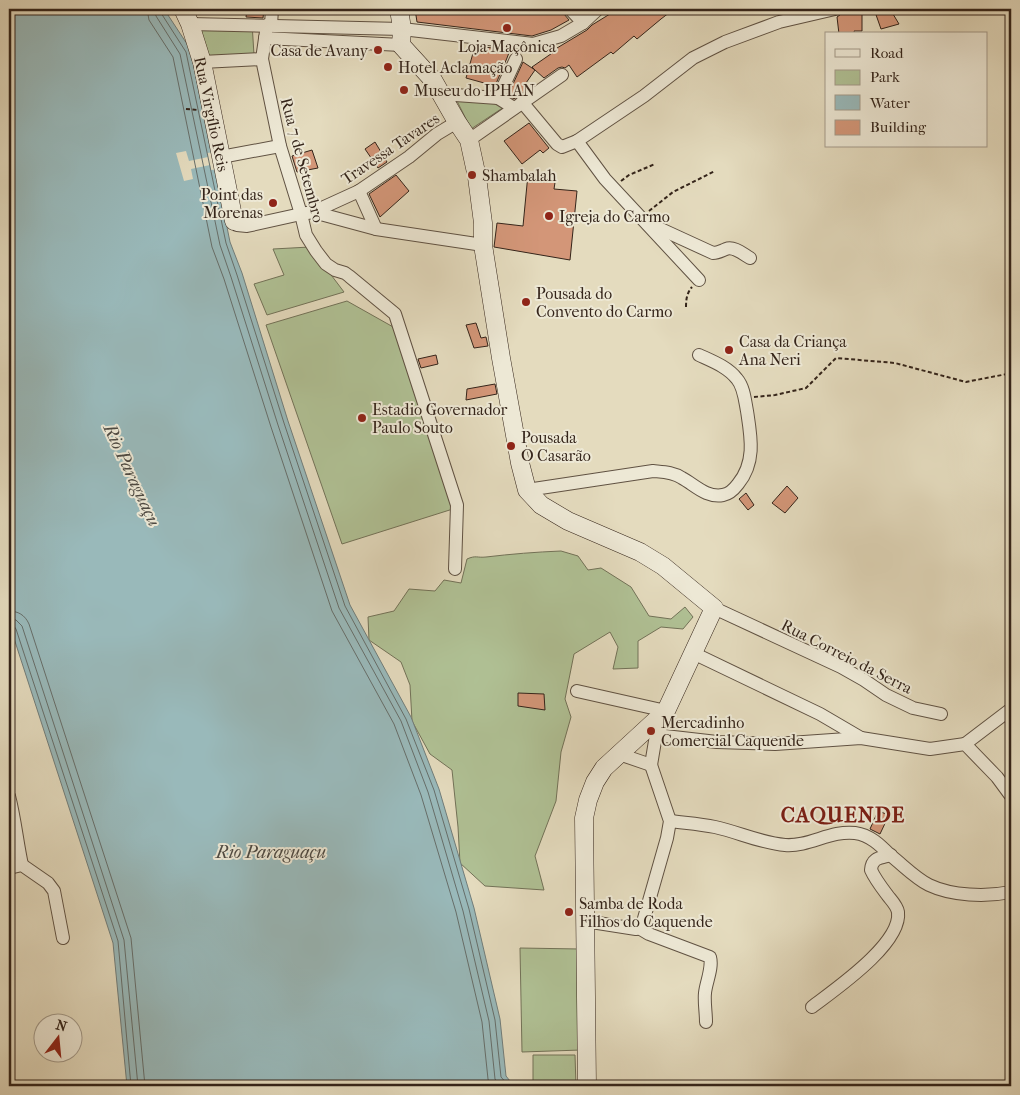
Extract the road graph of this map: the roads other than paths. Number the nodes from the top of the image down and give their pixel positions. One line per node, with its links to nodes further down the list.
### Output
1 (272, 9): 8 (street, Rua 7 de Setembro)
2 (400, 9): 9 (street)
3 (570, 9): 7 (street)
4 (598, 9): 7 (street)
5 (834, 9): 19 (street)
6 (186, 16): 8 (street); 12 (street, Rua Virgílio Reis)
7 (583, 23): 9 (street)
8 (268, 29): 9 (street); 10 (street, Rua 7 de Setembro)
9 (402, 37): 14 (street)
10 (262, 59): 12 (street); 20 (street, Rua 7 de Setembro)
11 (516, 59): 15 (street)
12 (202, 62): 21 (street, Rua Virgílio Reis)
13 (562, 75): 16 (street)
14 (441, 94): 15 (street); 17 (street)
15 (498, 98): 16 (street)
16 (518, 105): 18 (street); 19 (street)
17 (456, 122): 18 (street); 22 (street, Travessa Tavares)
18 (469, 140): 27 (street)
19 (577, 141): 24 (street)
20 (280, 146): 21 (street); 23 (street, Rua 7 de Setembro)
21 (221, 157): 25 (street, Rua Virgílio Reis)
22 (359, 191): 23 (street, Travessa Tavares); 26 (street)
23 (307, 213): 25 (street, Travessa Tavares); 26 (street); 32 (street, Rua 7 de Setembro)
24 (643, 220): 28 (street); 29 (street)
25 (234, 221)
26 (376, 230): 27 (street)
27 (484, 245): 31 (street)
28 (750, 258)
29 (699, 280)
30 (699, 355): 31 (street)
31 (527, 490): 33 (street)
32 (455, 569)
33 (714, 608): 34 (street); 38 (street, Rua Correio da Serra)
34 (693, 653): 37 (street); 40 (street)
35 (577, 691): 37 (street)
36 (1011, 709): 41 (street)
37 (666, 711): 39 (street); 42 (street)
38 (941, 714)
39 (656, 735): 40 (street); 43 (street)
40 (861, 738): 41 (street)
41 (966, 744): 45 (street)
42 (619, 754): 43 (street); 53 (street)
43 (651, 765): 47 (street)
44 (9, 796): 46 (street)
45 (1011, 796)
46 (12, 820): 48 (street); 50 (street)
47 (670, 821): 49 (street); 54 (street)
48 (9, 840)
49 (891, 855): 52 (street); 56 (street)
50 (22, 865): 51 (street); 55 (street)
51 (9, 868)
52 (1011, 892)
53 (585, 921): 54 (street); 58 (street)
54 (638, 928): 57 (street)
55 (62, 938)
56 (812, 1008)
57 (706, 1022)
58 (587, 1086)

